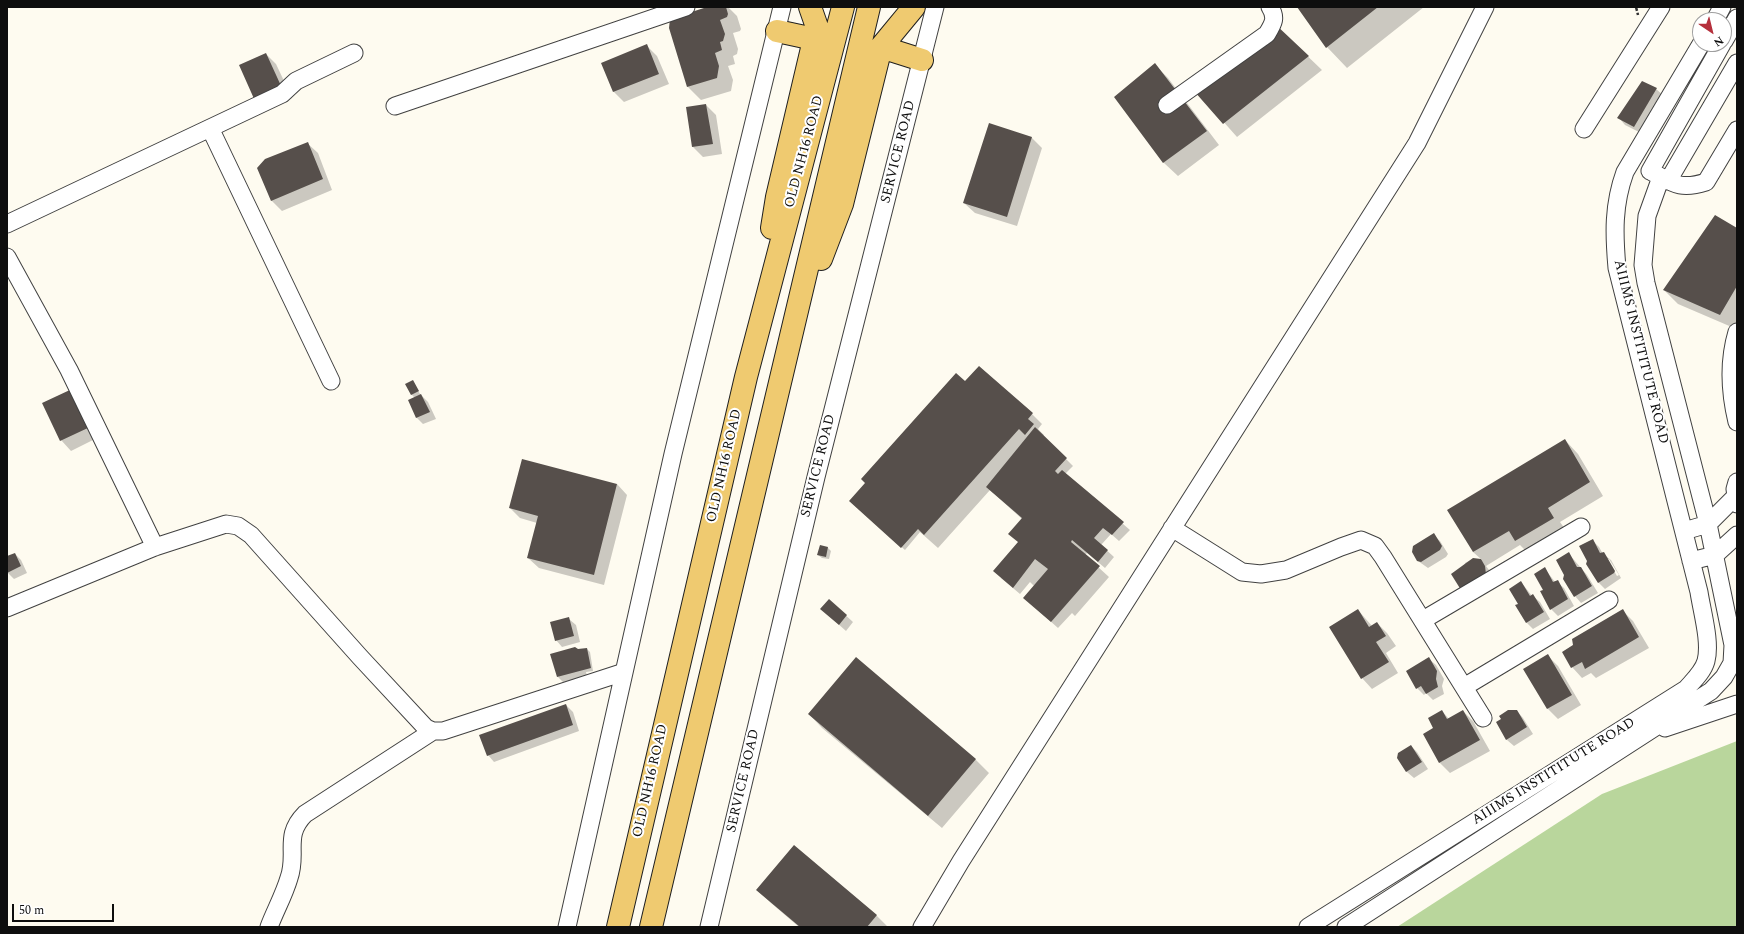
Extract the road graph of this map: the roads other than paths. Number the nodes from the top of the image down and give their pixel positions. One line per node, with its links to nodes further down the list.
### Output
1 (686, 7): 22 (street)
2 (782, 7): 13 (street)
3 (810, 7): 14 (main road)
4 (843, 7): 34 (main road, OLD NH16 ROAD)
5 (869, 7): 33 (main road, OLD NH16 ROAD)
6 (914, 7): 15 (main road)
7 (936, 7): 19 (street, SERVICE ROAD)
8 (1270, 7): 21 (street)
9 (1486, 7): 40 (street)
10 (1661, 7): 24 (street)
11 (1737, 18): 12 (street)
12 (1732, 27)
13 (777, 32): 14 (main road); 50 (street)
14 (814, 39): 34 (main road)
15 (881, 47): 19 (main road); 33 (main road)
16 (1695, 52): 26 (street, AIIIMS INSTITITUTE ROAD)
17 (1718, 52): 27 (street)
18 (354, 53): 23 (street)
19 (922, 60): 60 (street, SERVICE ROAD)
20 (1737, 64): 27 (street)
21 (1167, 105)
22 (396, 106)
23 (210, 128): 28 (street); 35 (street)
24 (1584, 129)
25 (1737, 130): 27 (street)
26 (1629, 166): 27 (street); 31 (street, AIIIMS INSTITITUTE ROAD)
27 (1660, 176): 30 (street, AIIIMS INSTITITUTE ROAD)
28 (7, 224)
29 (7, 257): 43 (street)
30 (1643, 265): 31 (street); 38 (street, AIIIMS INSTITITUTE ROAD)
31 (1617, 268): 41 (street, AIIIMS INSTITITUTE ROAD)
32 (1737, 332): 36 (street)
33 (787, 348): 59 (main road, OLD NH16 ROAD)
34 (746, 377): 58 (main road, OLD NH16 ROAD)
35 (331, 381)
36 (1737, 422)
37 (1736, 494): 38 (street)
38 (1708, 524): 41 (street); 44 (street, AIIIMS INSTITITUTE ROAD)
39 (1581, 527): 48 (street)
40 (1172, 528): 48 (street); 61 (street)
41 (1684, 531): 45 (street, AIIIMS INSTITITUTE ROAD)
42 (1737, 535): 44 (street)
43 (155, 547): 47 (street); 54 (street)
44 (1715, 555): 45 (street); 49 (street, AIIIMS INSTITITUTE ROAD)
45 (1692, 561): 62 (street, AIIIMS INSTITITUTE ROAD)
46 (1609, 600): 51 (street)
47 (7, 608)
48 (1423, 620): 51 (street)
49 (1734, 663): 55 (street, AIIIMS INSTITITUTE ROAD)
50 (624, 672): 54 (street); 57 (street)
51 (1464, 687): 53 (street)
52 (1737, 704): 55 (street)
53 (1483, 718)
54 (432, 731): 56 (street)
55 (1642, 736): 63 (street, AIIIMS INSTITITUTE ROAD)
56 (268, 927)
57 (567, 927)
58 (618, 927)
59 (651, 927)
60 (709, 927)
61 (922, 927)
62 (1308, 927)
63 (1346, 927)

